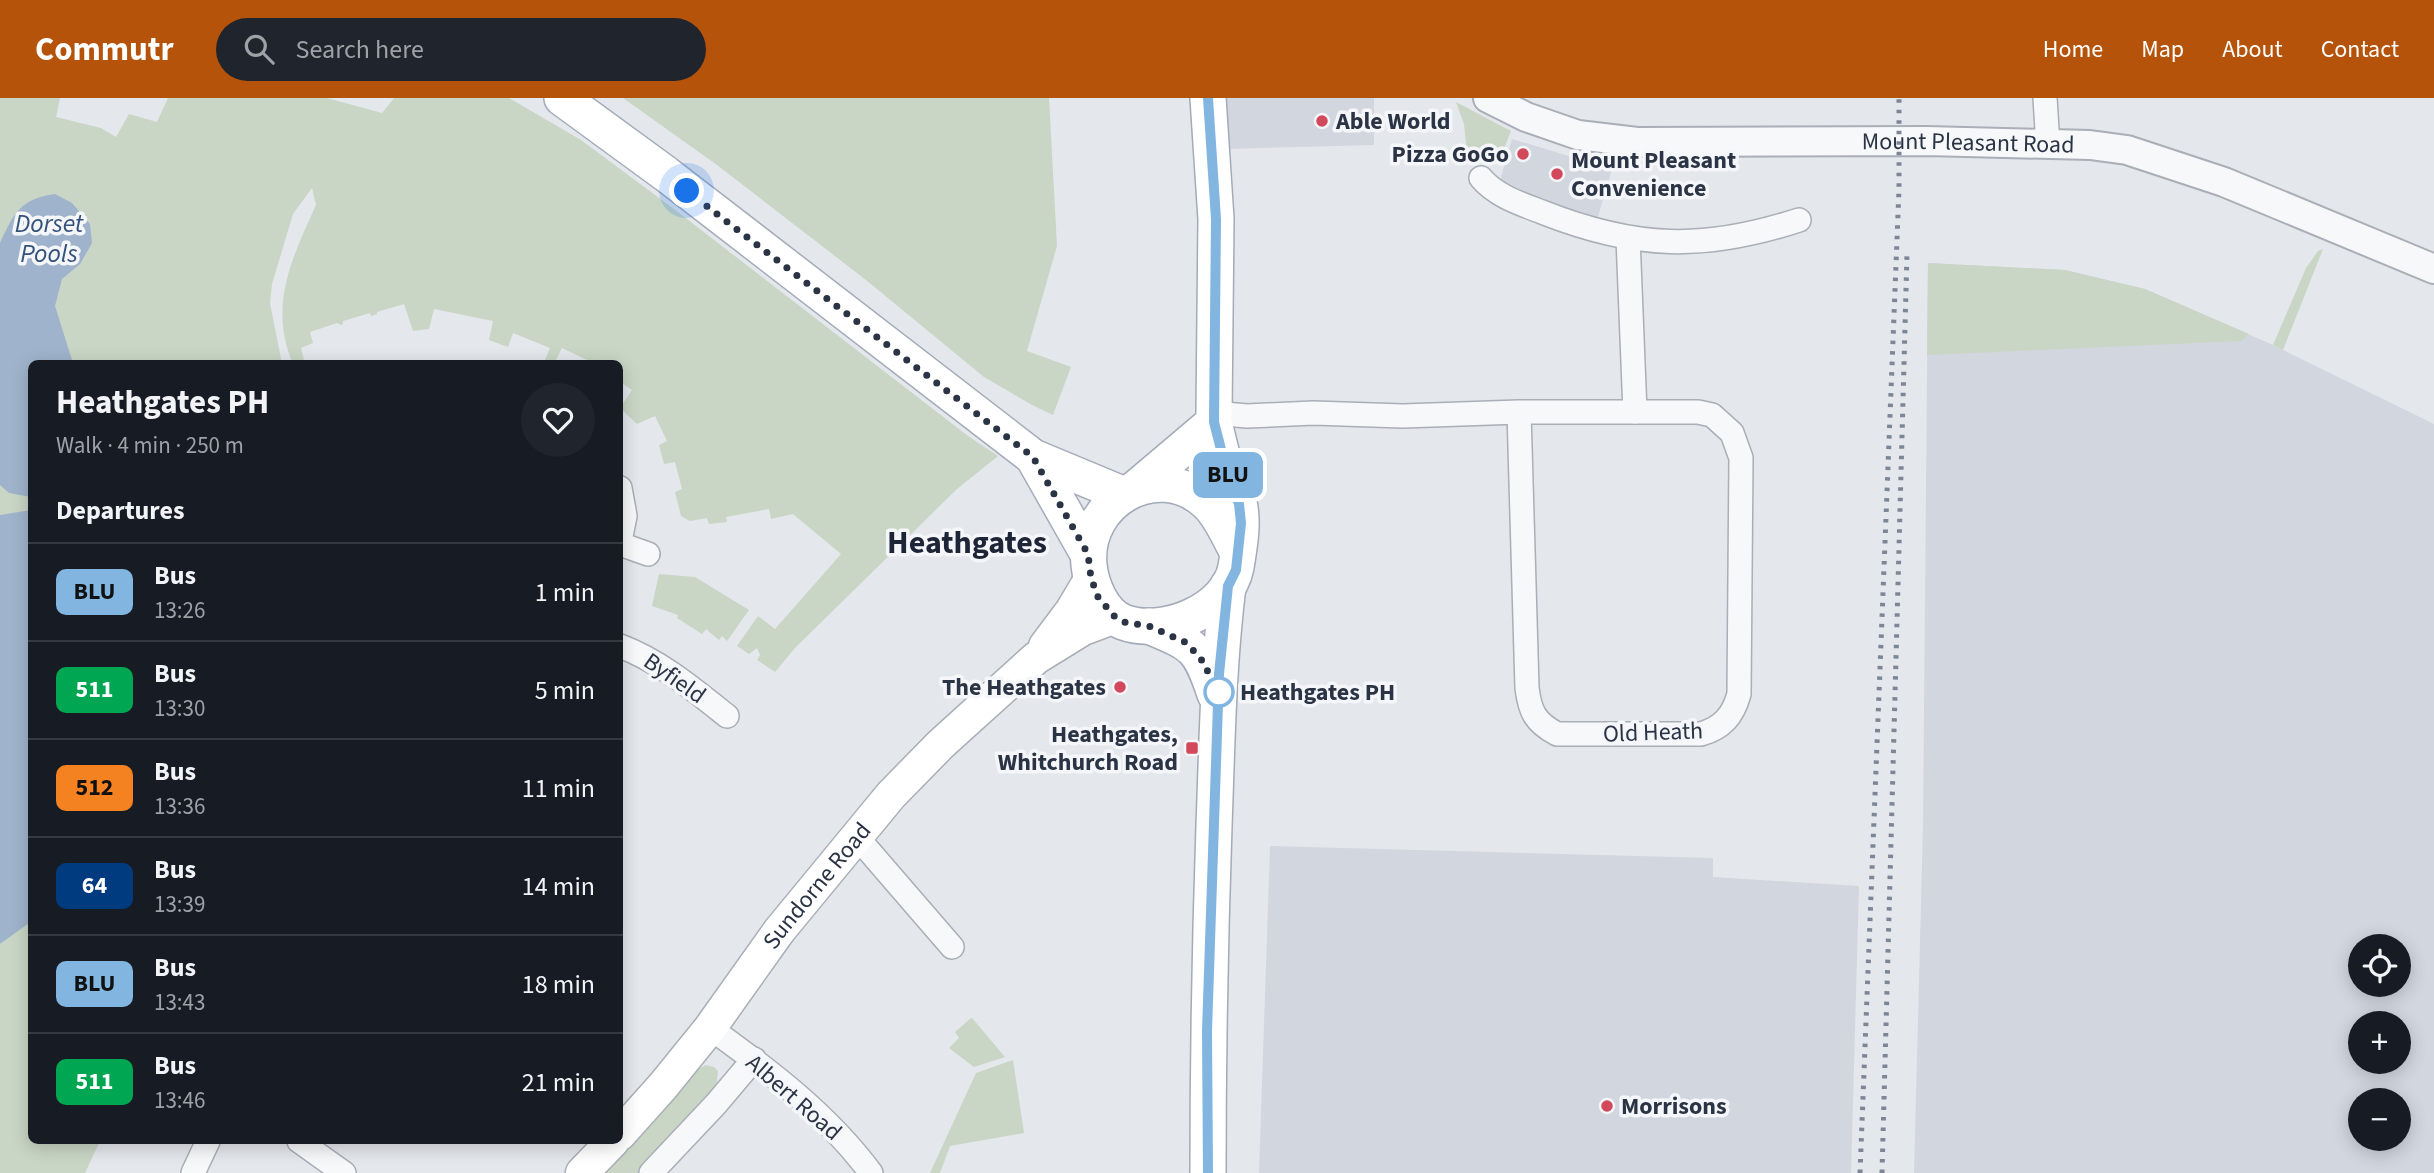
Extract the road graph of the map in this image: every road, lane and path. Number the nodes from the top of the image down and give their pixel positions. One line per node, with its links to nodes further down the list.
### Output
1 (562, 98): 13 (main road)
2 (1208, 98): 12 (main road)
3 (1488, 98): 5 (street, Mount Pleasant Road)
4 (2045, 98): 5 (street)
5 (2048, 146): 9 (street, Mount Pleasant Road)
6 (1481, 178): 8 (street)
7 (1799, 220): 8 (street)
8 (1628, 238): 11 (street)
9 (2434, 269)
10 (1519, 412): 11 (street, Old Heath); 11 (street, Old Heath); 12 (street, Old Heath)
11 (1635, 412)
12 (1214, 417): 14 (main road); 15 (main road); 19 (main road)
13 (1033, 457): 14 (main road); 21 (main road)
14 (1129, 491): 15 (main road); 21 (main road)
15 (1206, 502): 19 (main road)
16 (623, 505): 17 (street)
17 (623, 527)
18 (623, 544): 20 (street)
19 (1237, 551): 22 (main road)
20 (648, 554)
21 (1090, 566): 23 (main road); 26 (main road, Sundorne Road)
22 (1228, 586): 24 (main road); 27 (main road)
23 (1115, 617): 24 (main road); 26 (main road, Sundorne Road)
24 (1149, 626): 27 (main road)
25 (623, 647): 28 (street, Byfield)
26 (1035, 658): 29 (main road, Sundorne Road)
27 (1218, 701): 42 (main road)
28 (727, 716)
29 (857, 837): 30 (street); 31 (main road, Sundorne Road)
30 (951, 947)
31 (710, 1028): 32 (street, Albert Road); 33 (main road, Sundorne Road)
32 (754, 1059): 40 (street); 41 (street, Albert Road)
33 (623, 1131)
34 (207, 1144): 38 (street)
35 (305, 1144): 37 (street)
36 (610, 1144): 39 (main road)
37 (336, 1161)
38 (193, 1173)
39 (582, 1173)
40 (652, 1173)
41 (871, 1173)
42 (1208, 1173)

